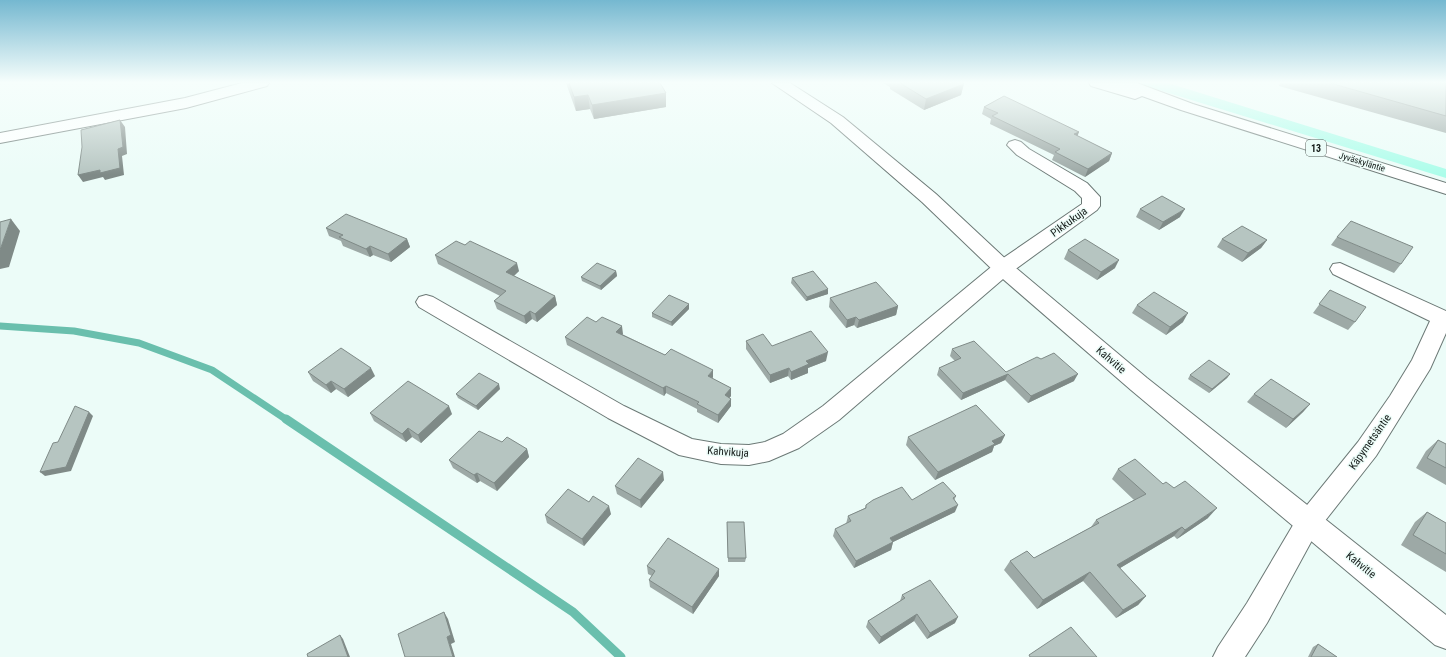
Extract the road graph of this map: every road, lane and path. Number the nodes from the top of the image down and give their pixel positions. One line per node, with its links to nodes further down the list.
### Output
1 (129, 114): 4 (main road)
2 (827, 114): 7 (main road, Kahvitie)
3 (1207, 114): 6 (main road, Jyväskyläntie / 13)
4 (0, 138)
5 (1016, 146): 7 (street, Pikkukuja)
6 (1446, 188)
7 (1003, 268): 9 (street, Kahvikuja); 10 (main road, Kahvitie)
8 (1340, 269): 10 (street, Käpymetsäntie)
9 (426, 302)
10 (1308, 523): 11 (main road, Kahvitie); 12 (street, Käpymetsäntie)
11 (1446, 634)
12 (1228, 657)

